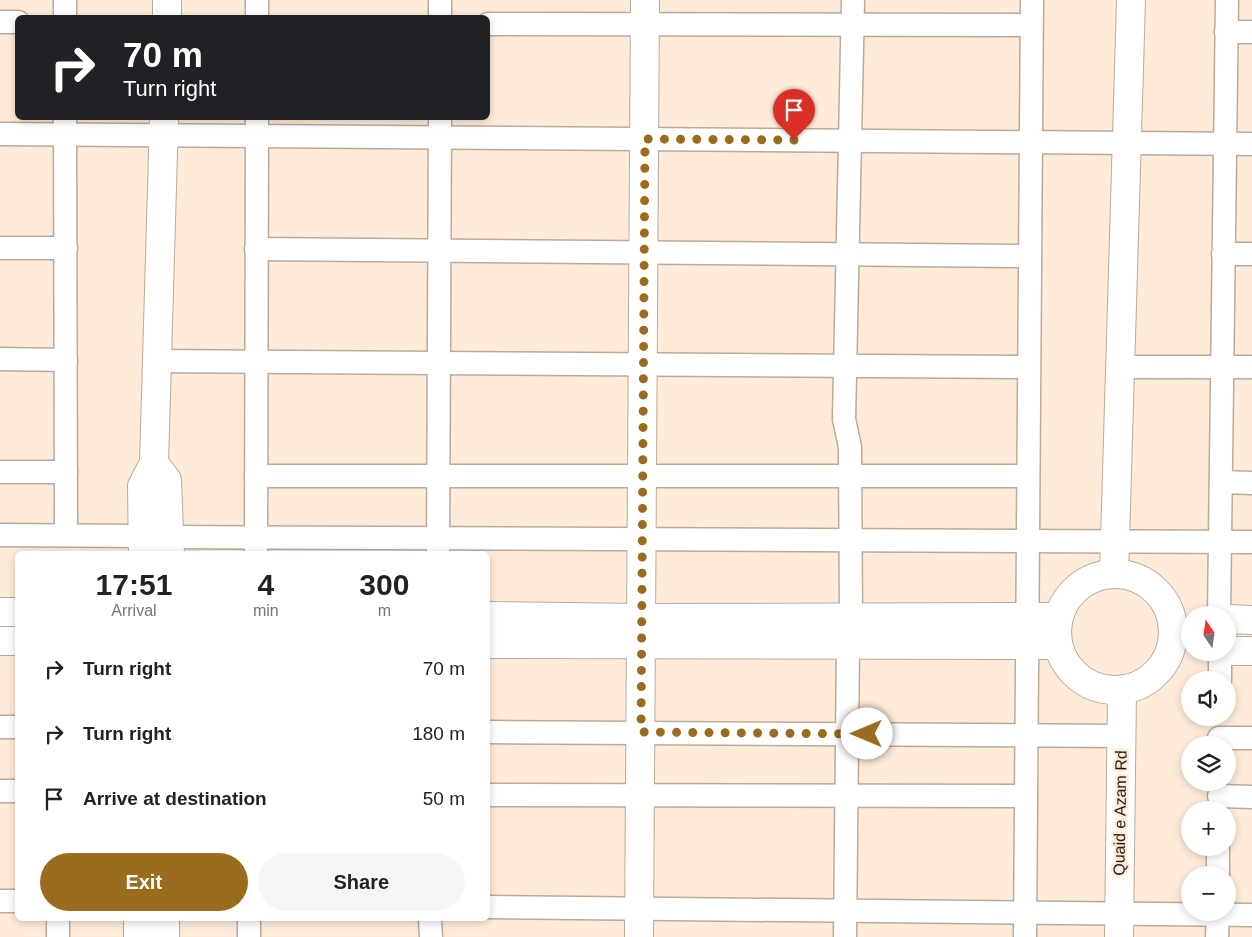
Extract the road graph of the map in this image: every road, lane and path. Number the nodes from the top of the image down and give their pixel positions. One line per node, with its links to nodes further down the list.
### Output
1 (65, 0): 10 (street)
2 (167, 0): 11 (street)
3 (257, 0): 12 (street)
4 (440, 0): 13 (street)
5 (853, 0): 17 (street)
6 (1032, 0): 18 (street)
7 (1131, 0): 29 (street)
8 (1227, 0): 19 (street)
9 (645, 12): 16 (street); 17 (street); 26 (street)
10 (65, 15)
11 (167, 15)
12 (257, 15)
13 (440, 15)
14 (0, 22): 15 (street)
15 (15, 22)
16 (490, 24)
17 (852, 24): 18 (street); 27 (street)
18 (1031, 25): 28 (street)
19 (1226, 32): 20 (street); 30 (street)
20 (1252, 32)
21 (65, 126): 22 (street); 25 (street); 33 (street)
22 (164, 126): 23 (street); 43 (street)
23 (257, 127): 24 (street); 34 (street)
24 (440, 127): 26 (street); 35 (street)
25 (0, 134)
26 (645, 139): 27 (street); 36 (street)
27 (850, 140): 28 (street); 37 (street)
28 (1030, 142): 29 (street); 40 (street)
29 (1126, 143): 30 (street); 49 (street)
30 (1225, 144): 31 (street); 38 (street)
31 (1252, 144)
32 (0, 248): 33 (street)
33 (66, 248): 42 (street)
34 (256, 249): 35 (street); 44 (street)
35 (439, 251): 36 (street); 45 (street)
36 (644, 252): 37 (street); 46 (street)
37 (848, 254): 40 (street); 47 (street)
38 (1224, 254): 39 (street); 50 (street)
39 (1252, 254)
40 (1030, 256): 48 (street)
41 (0, 359): 42 (street)
42 (66, 360): 53 (street)
43 (157, 361): 44 (street); 69 (street)
44 (256, 362): 45 (street); 54 (street)
45 (439, 363): 46 (street); 55 (street)
46 (643, 364): 47 (street); 56 (street)
47 (845, 366): 48 (street); 57 (street)
48 (1029, 367): 58 (street)
49 (1120, 367): 50 (street); 66 (street)
50 (1222, 367): 51 (street); 59 (street)
51 (1252, 367)
52 (0, 472): 53 (street)
53 (66, 472): 62 (street)
54 (256, 476): 55 (street); 70 (street)
55 (438, 476): 56 (street); 71 (street)
56 (643, 476): 57 (street); 63 (street)
57 (850, 476): 58 (street); 64 (street)
58 (1028, 476): 65 (street)
59 (1221, 482): 60 (street); 67 (street)
60 (1252, 482)
61 (0, 534): 62 (street)
62 (66, 535): 69 (street)
63 (642, 539): 64 (street); 71 (street); 83 (street)
64 (851, 540): 65 (street); 78 (street)
65 (1028, 541): 66 (street); 79 (street)
66 (1114, 542): 67 (street); 72 (street)
67 (1220, 542): 68 (street); 73 (street)
68 (1252, 542)
69 (157, 545): 70 (street)
70 (256, 545): 71 (street)
71 (438, 546)
72 (1114, 574): 77 (street); 80 (street)
73 (1219, 606)
74 (0, 612): 75 (street)
75 (15, 612)
76 (490, 616): 83 (street)
77 (1058, 617): 79 (street); 88 (street)
78 (851, 618): 79 (street); 83 (street)
79 (1027, 618): 89 (street)
80 (1181, 619): 90 (street)
81 (1236, 619): 82 (street)
82 (1252, 620)
83 (642, 631): 86 (street); 87 (street); 97 (street)
84 (0, 641): 85 (street)
85 (15, 641)
86 (490, 644)
87 (848, 645): 89 (street); 99 (street)
88 (1058, 645): 89 (street); 93 (street)
89 (1027, 646): 100 (street)
90 (1180, 650): 93 (street)
91 (1236, 651): 92 (street)
92 (1252, 651)
93 (1122, 690): 101 (street, Quaid e Azam Rd)
94 (0, 727): 95 (street)
95 (15, 727)
96 (490, 732): 97 (street)
97 (641, 732): 99 (street); 106 (street)
98 (1219, 733): 102 (street)
99 (847, 734): 100 (street); 107 (street)
100 (1026, 735): 101 (street); 108 (street)
101 (1121, 736): 126 (street, Quaid e Azam Rd)
102 (1252, 738)
103 (0, 791): 104 (street)
104 (15, 791)
105 (490, 795): 106 (street)
106 (641, 795): 107 (street); 114 (street)
107 (846, 796): 108 (street); 115 (street)
108 (1026, 796): 116 (street)
109 (1219, 796): 110 (street)
110 (1252, 797)
111 (0, 900): 112 (street)
112 (15, 901)
113 (490, 907): 114 (street)
114 (640, 908): 115 (street); 132 (street)
115 (846, 911): 116 (street); 133 (street)
116 (1025, 913): 126 (street); 134 (street)
117 (1236, 914): 118 (street)
118 (1252, 915)
119 (1181, 917): 126 (street)
120 (58, 921): 127 (street)
121 (138, 921): 128 (street)
122 (165, 921): 129 (street)
123 (249, 921): 130 (street)
124 (430, 921): 131 (street)
125 (1218, 921): 135 (street)
126 (1119, 925)
127 (58, 937)
128 (138, 937)
129 (165, 937)
130 (249, 937)
131 (430, 937)
132 (639, 937)
133 (845, 937)
134 (1025, 937)
135 (1218, 937)

